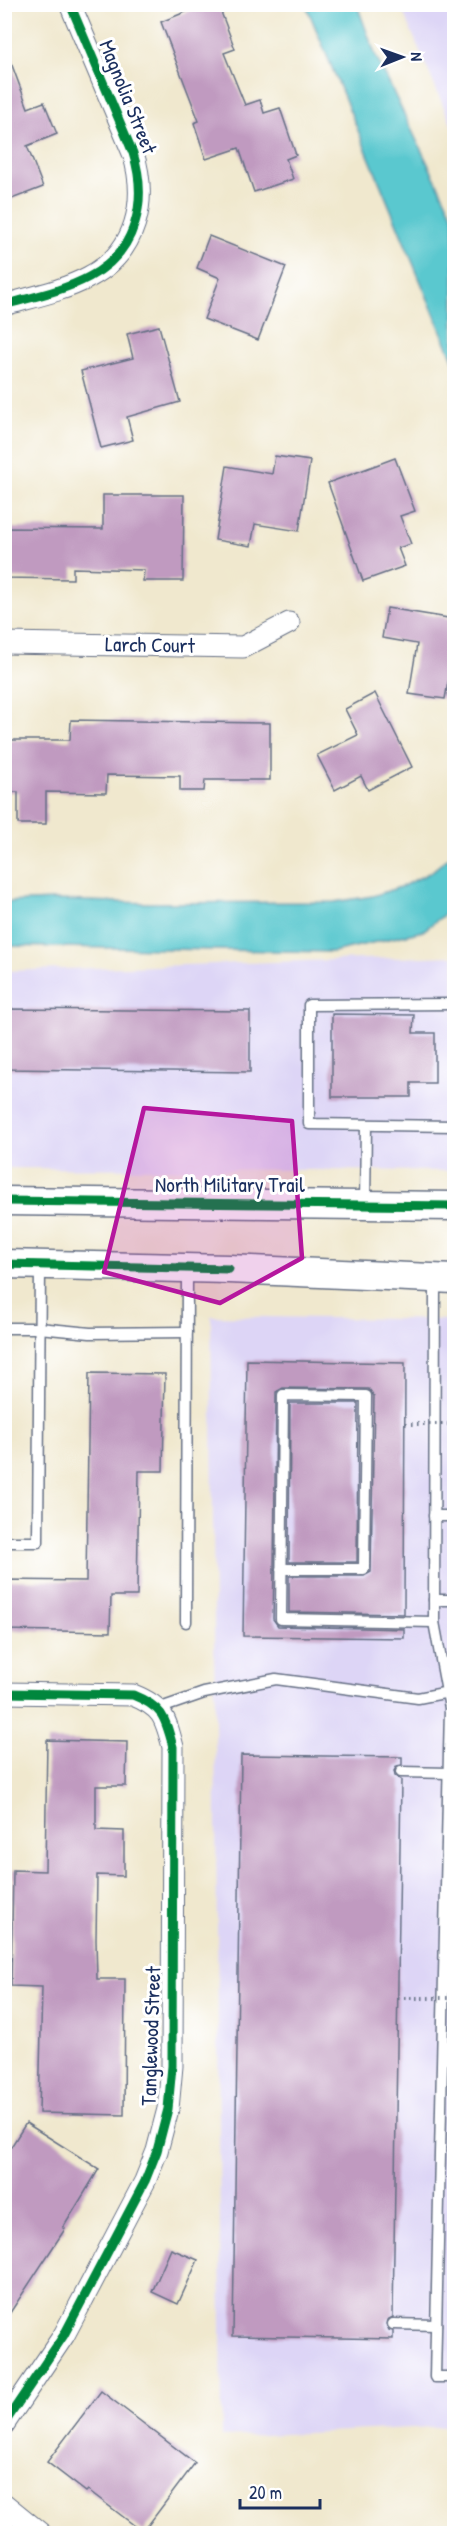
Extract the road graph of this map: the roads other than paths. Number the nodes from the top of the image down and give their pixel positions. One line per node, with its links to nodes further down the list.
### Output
1 (70, 4): 2 (street, Magnolia Street)
2 (4, 305)
3 (289, 623): 4 (street, Larch Court)
4 (4, 643)
5 (454, 1004): 6 (lane)
6 (366, 1125): 7 (lane); 9 (lane)
7 (454, 1126)
8 (4, 1201): 9 (main road, North Military Trail)
9 (365, 1204): 10 (main road, North Military Trail)
10 (454, 1206)
11 (4, 1264): 12 (main road)
12 (40, 1265): 13 (main road); 16 (lane)
13 (187, 1268): 14 (main road); 17 (lane)
14 (445, 1278): 18 (lane)
15 (4, 1328): 16 (lane)
16 (39, 1328): 17 (lane); 20 (lane)
17 (187, 1332): 24 (lane)
18 (434, 1516): 19 (lane); 22 (lane)
19 (454, 1516)
20 (4, 1542)
21 (281, 1569): 21 (lane); 25 (lane)
22 (434, 1600): 23 (lane); 25 (lane)
23 (454, 1600)
24 (186, 1622)
25 (434, 1622): 26 (lane)
26 (451, 1691): 28 (lane); 29 (lane)
27 (4, 1693): 28 (street)
28 (161, 1713): 36 (street, Tanglewood Street)
29 (452, 1730): 31 (lane)
30 (401, 1772): 31 (lane)
31 (449, 1773): 32 (lane)
32 (451, 1794): 34 (lane)
33 (393, 2324): 34 (lane)
34 (436, 2325): 35 (lane)
35 (454, 2377)
36 (4, 2424)
37 (4, 2504): 38 (street)
38 (41, 2534)

